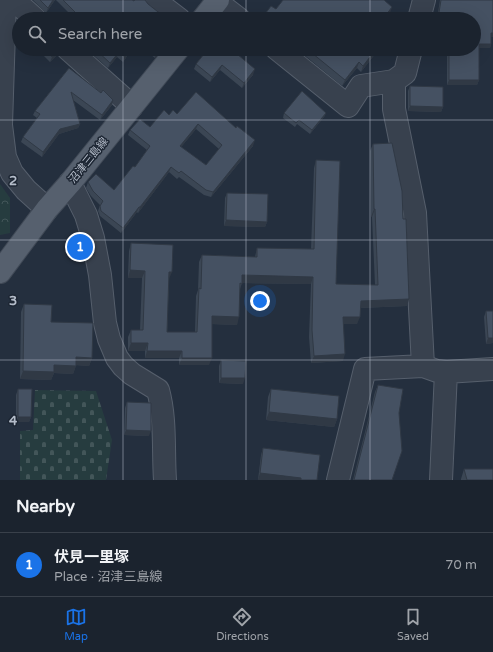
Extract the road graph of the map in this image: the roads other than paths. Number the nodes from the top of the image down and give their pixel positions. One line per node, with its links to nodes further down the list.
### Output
1 (5, 0): 18 (street)
2 (14, 0): 6 (street)
3 (154, 0): 7 (street)
4 (424, 0): 10 (street)
5 (218, 1): 8 (main road); 9 (street)
6 (27, 12)
7 (170, 12)
8 (209, 12)
9 (231, 12)
10 (421, 12)
11 (76, 56): 16 (street)
12 (172, 56): 16 (main road, 沼津三島線)
13 (286, 56): 15 (street)
14 (409, 56): 15 (street)
15 (394, 81): 20 (street)
16 (132, 106): 17 (main road, 沼津三島線)
17 (70, 183): 18 (main road, 沼津三島線); 23 (street)
18 (47, 209): 19 (main road, 沼津三島線)
19 (0, 272)
20 (423, 366): 22 (street); 24 (street)
21 (493, 369): 22 (street)
22 (446, 372): 25 (street)
23 (165, 480)
24 (338, 480)
25 (441, 480)

